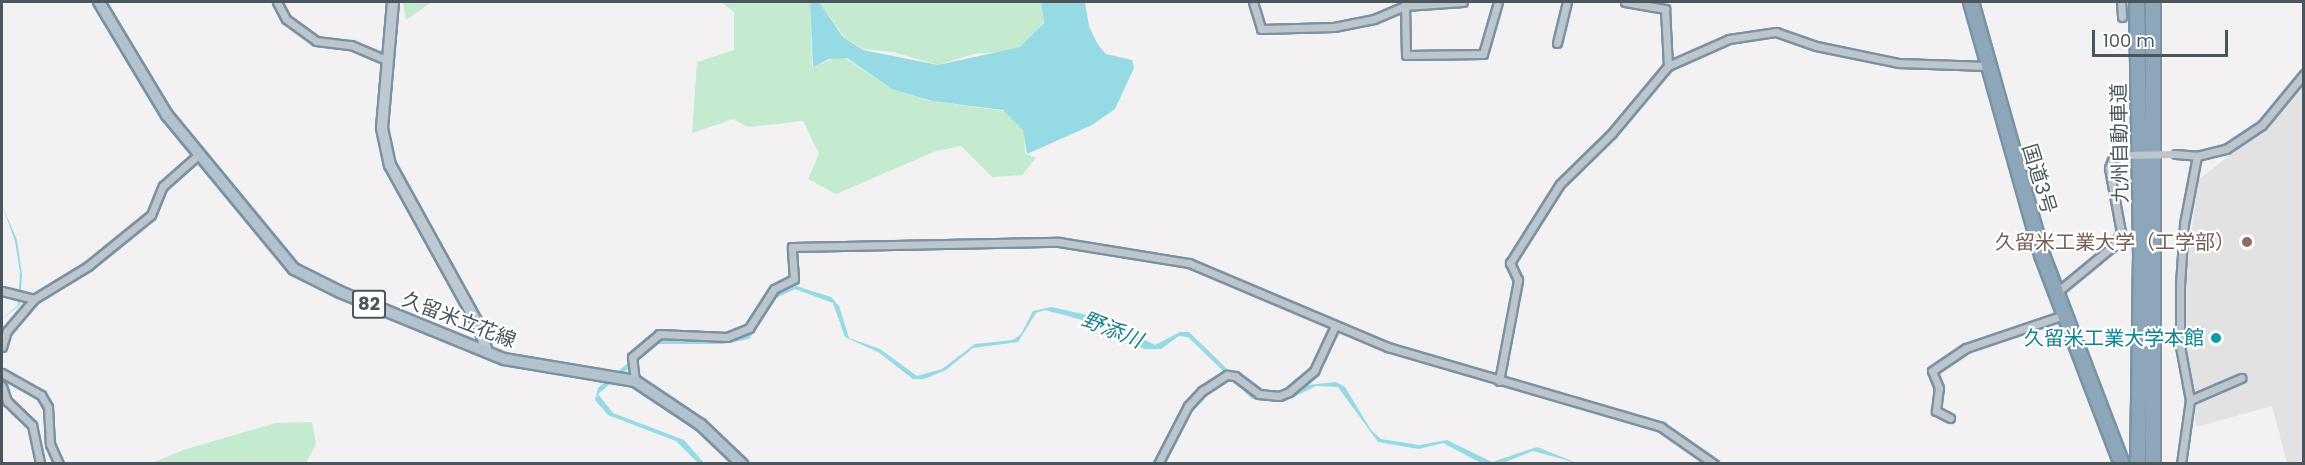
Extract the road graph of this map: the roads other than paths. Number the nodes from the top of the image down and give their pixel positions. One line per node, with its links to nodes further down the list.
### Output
1 (99, 2): 21 (main road, 久留米立花線 / 82)
2 (277, 2): 17 (street)
3 (393, 2): 17 (street)
4 (1252, 2): 13 (street)
5 (1463, 2): 13 (street)
6 (1498, 2): 13 (street)
7 (1567, 2): 16 (street)
8 (1625, 2): 14 (street)
9 (1971, 2): 19 (highway, 国道3号)
10 (2121, 2): 15 (street)
11 (2137, 2): 43 (highway, 九州自動車道)
12 (2153, 2): 44 (highway, 九州自動車道)
13 (1405, 4)
14 (1666, 5): 18 (street)
15 (2122, 17)
16 (1557, 43)
17 (387, 60): 29 (street)
18 (1668, 66): 19 (street); 33 (street)
19 (1987, 66): 24 (highway, 国道3号)
20 (2304, 74): 22 (street)
21 (197, 156): 25 (street); 29 (main road, 久留米立花線 / 82)
22 (2197, 156): 24 (street, bridge); 35 (street)
23 (2, 291): 25 (street)
24 (2056, 292): 26 (highway, 国道3号)
25 (34, 299): 28 (street)
26 (2064, 315): 36 (street); 42 (highway, 国道3号)
27 (1335, 326): 32 (street); 33 (street); 40 (street)
28 (2, 347)
29 (487, 352): 32 (main road, 久留米立花線 / 82)
30 (2, 373): 38 (street)
31 (2241, 378): 35 (street)
32 (635, 381): 39 (main road, 久留米立花線 / 82)
33 (1499, 381): 41 (street)
34 (2, 386): 37 (street)
35 (2190, 400): 45 (street)
36 (1950, 418)
37 (40, 464)
38 (59, 464)
39 (742, 464)
40 (1158, 464)
41 (1714, 464)
42 (2122, 464)
43 (2138, 464)
44 (2153, 464)
45 (2181, 464)

